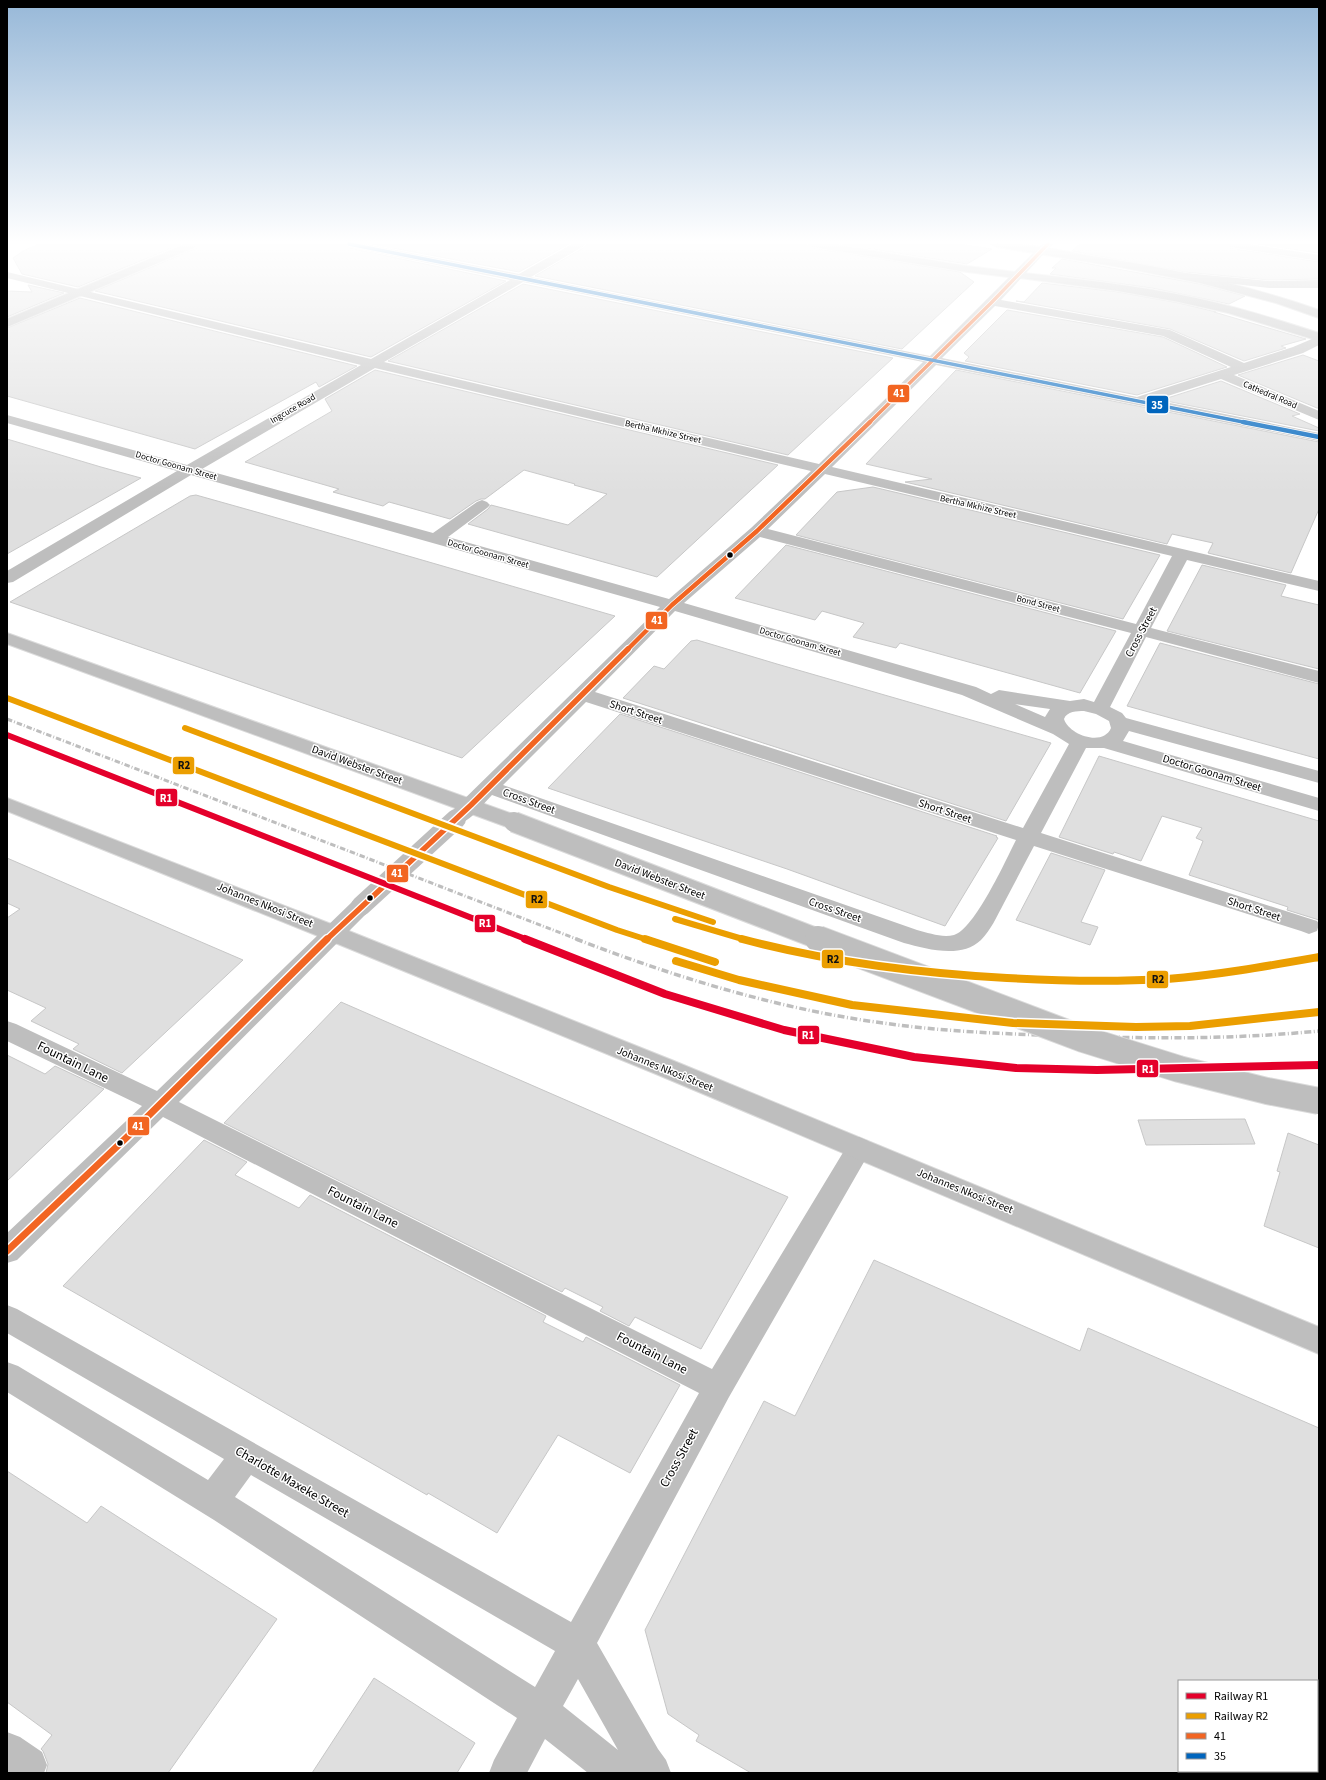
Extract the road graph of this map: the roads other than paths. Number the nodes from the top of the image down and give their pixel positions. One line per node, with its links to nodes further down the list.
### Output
1 (220, 327): 11 (main road, Bertha Mkhize Street)
2 (437, 327): 11 (main road, Ingcuce Road)
3 (766, 327): 10 (main road)
4 (965, 327): 10 (main road)
5 (1133, 327): 12 (main road)
6 (1283, 327): 7 (main road)
7 (1319, 339): 8 (main road, Cathedral Road)
8 (1298, 350): 9 (main road); 12 (main road, Cathedral Road)
9 (1312, 355)
10 (930, 360): 14 (main road); 19 (main road)
11 (373, 364): 18 (main road, Ingcuce Road); 19 (main road, Bertha Mkhize Street)
12 (1242, 367): 13 (main road, Cathedral Road)
13 (1221, 374): 14 (main road, Cathedral Road); 15 (main road, Cathedral Road)
14 (1138, 401): 17 (main road)
15 (1319, 416)
16 (7, 419): 18 (main road, Doctor Goonam Street)
17 (1319, 437)
18 (189, 470): 22 (main road, Doctor Goonam Street); 25 (main road, Ingcuce Road)
19 (821, 470): 21 (main road); 23 (main road, Bertha Mkhize Street)
20 (482, 505): 22 (main road)
21 (757, 531): 27 (main road); 28 (main road, Bond Street)
22 (436, 539): 27 (main road, Doctor Goonam Street)
23 (1181, 555): 26 (main road, Bertha Mkhize Street); 28 (main road, Cross Street)
24 (1319, 568): 26 (main road)
25 (7, 578)
26 (1316, 586)
27 (672, 605): 31 (main road, Doctor Goonam Street); 32 (main road)
28 (1142, 632): 30 (main road, Bond Street); 34 (main road, Cross Street)
29 (7, 638): 44 (main road, David Webster Street)
30 (1319, 677)
31 (968, 691): 33 (main road); 36 (main road)
32 (581, 694): 40 (main road); 45 (main road, Short Street)
33 (1068, 706): 34 (main road); 36 (main road)
34 (1100, 708): 35 (main road)
35 (1119, 722): 38 (main road); 39 (main road, Doctor Goonam Street)
36 (1057, 729): 37 (main road)
37 (1080, 741): 38 (main road); 45 (main road, Cross Street)
38 (1106, 742): 41 (main road, Doctor Goonam Street)
39 (1312, 775): 41 (main road)
40 (490, 787): 44 (main road); 45 (main road, Cross Street)
41 (1297, 798): 42 (main road, Doctor Goonam Street)
42 (1319, 805)
43 (9, 807): 47 (main road, Johannes Nkosi Street)
44 (463, 812): 47 (main road, bridge); 49 (main road, David Webster Street, bridge)
45 (1029, 838): 46 (main road, Short Street)
46 (1309, 926)
47 (333, 933): 50 (main road); 51 (main road, Johannes Nkosi Street)
48 (7, 1030): 50 (main road, Fountain Lane)
49 (1319, 1101)
50 (160, 1104): 52 (main road); 56 (main road, Fountain Lane)
51 (859, 1148): 54 (main road, Johannes Nkosi Street); 56 (main road, Cross Street)
52 (7, 1251)
53 (7, 1318): 57 (main road, Charlotte Maxeke Street)
54 (1319, 1342)
55 (7, 1376): 58 (main road)
56 (718, 1387): 59 (main road, Cross Street)
57 (246, 1455): 58 (main road); 59 (main road, Charlotte Maxeke Street)
58 (212, 1501): 60 (main road)
59 (578, 1645): 60 (main road, Cross Street); 63 (main road)
60 (541, 1712): 61 (main road, Cross Street); 62 (main road)
61 (506, 1773)
62 (617, 1773)
63 (653, 1773)

